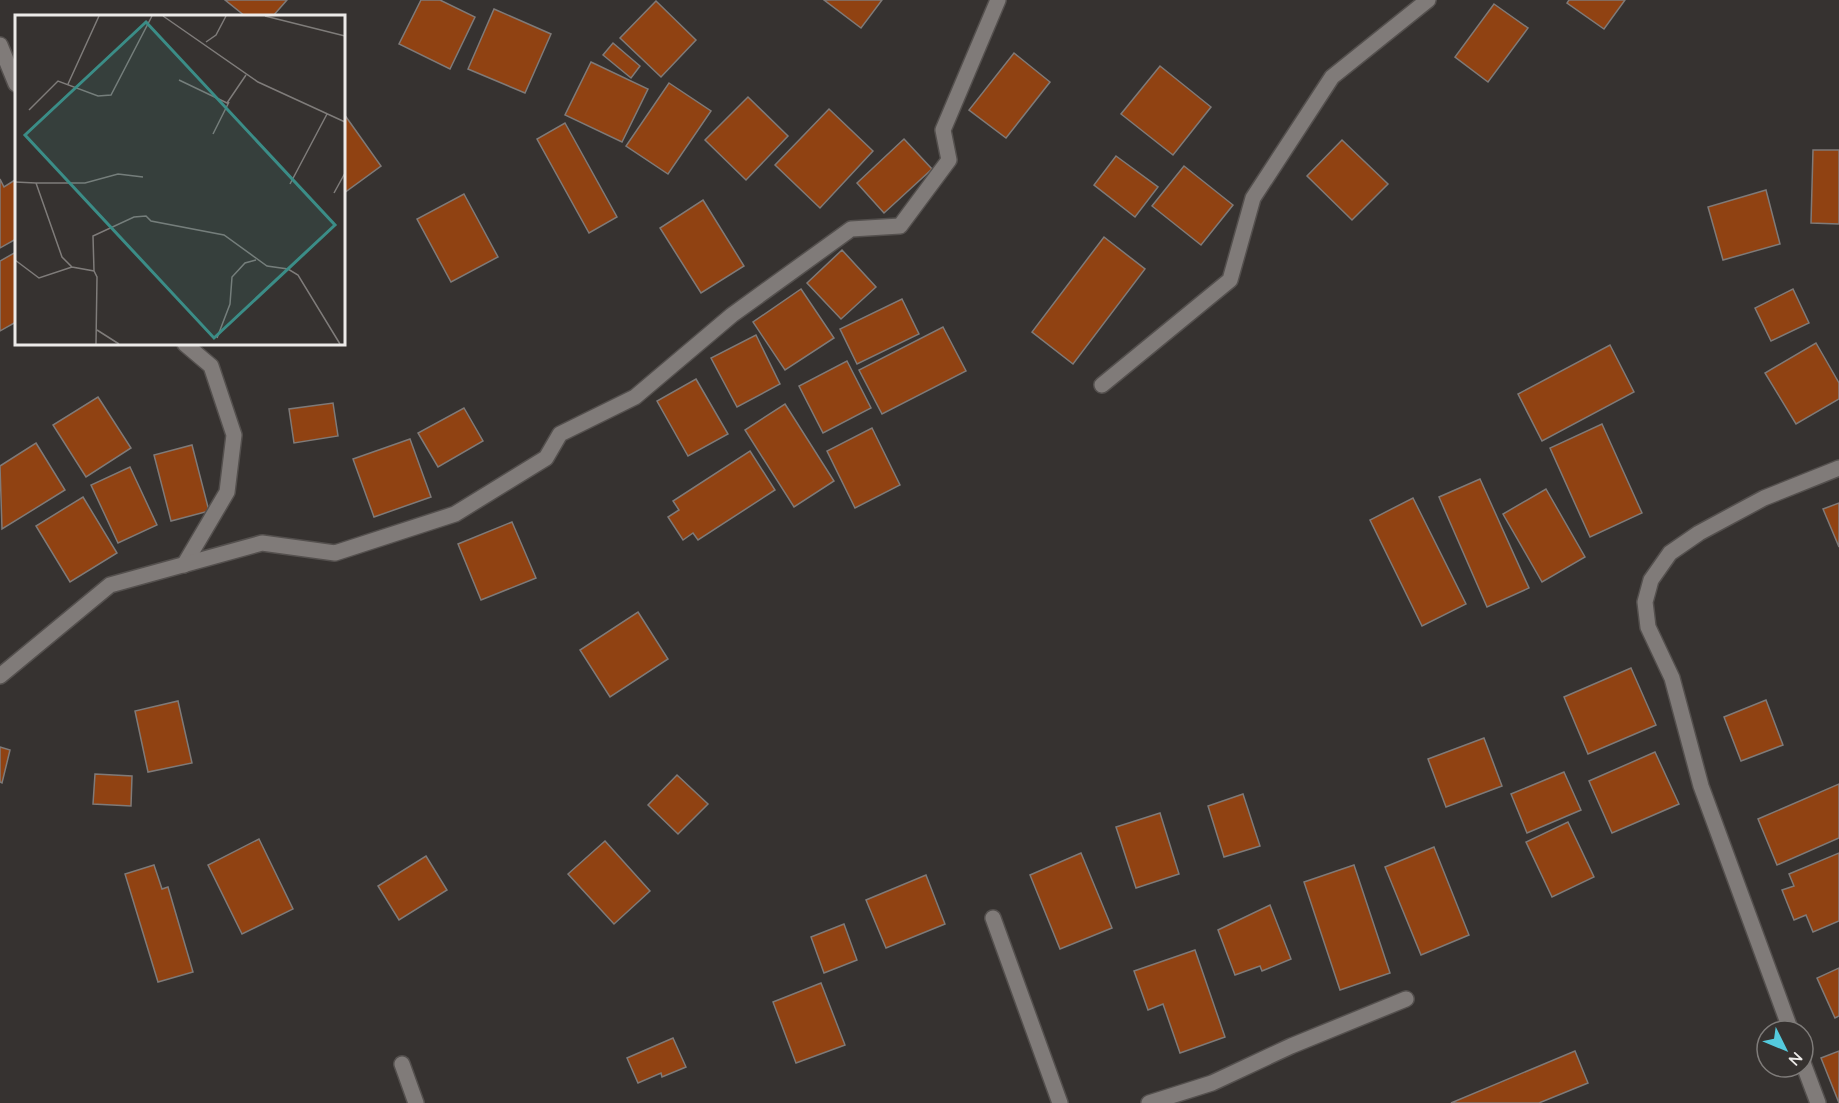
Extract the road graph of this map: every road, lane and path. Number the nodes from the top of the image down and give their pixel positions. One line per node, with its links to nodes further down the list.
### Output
1 (998, 0): 8 (street)
2 (1428, 0): 6 (street)
3 (0, 45): 4 (street)
4 (15, 82)
5 (186, 345): 8 (street)
6 (1102, 385)
7 (1839, 468): 12 (street)
8 (184, 565): 9 (street)
9 (0, 676)
10 (993, 918): 16 (street)
11 (1406, 999): 17 (street)
12 (1787, 1019)
13 (402, 1064): 15 (street)
14 (1809, 1079): 18 (street)
15 (416, 1103)
16 (1060, 1103)
17 (1149, 1103)
18 (1818, 1103)

